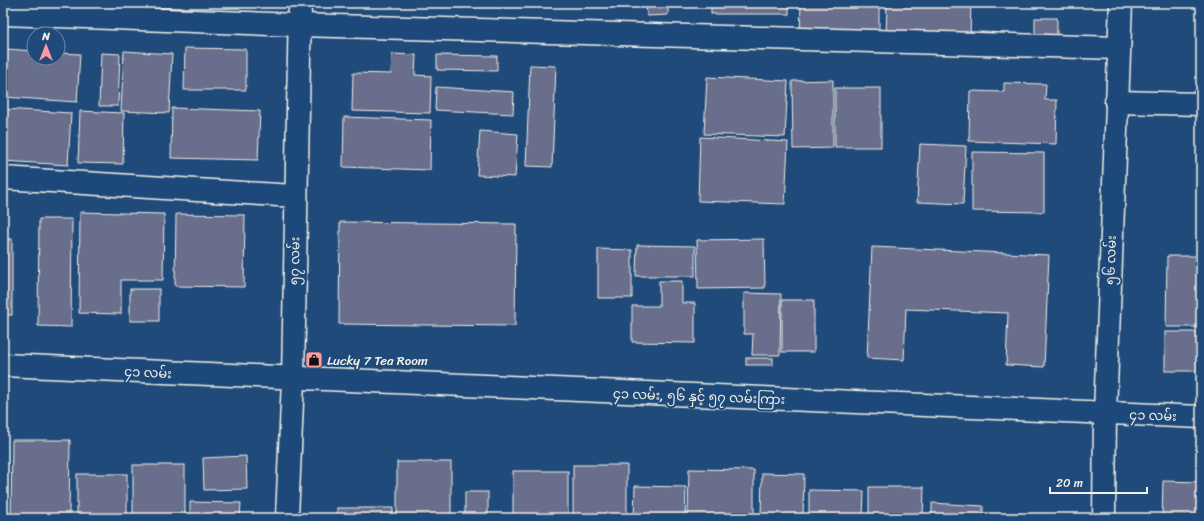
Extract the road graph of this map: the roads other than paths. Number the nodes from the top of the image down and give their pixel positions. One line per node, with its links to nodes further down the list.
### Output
1 (300, 3): 4 (street, ၅၇ လမ်း)
2 (1121, 3): 5 (street, ၅၆ လမ်း)
3 (3, 14): 4 (street)
4 (299, 25): 5 (street); 9 (street, ၅၇ လမ်း)
5 (1119, 48): 6 (street, ၅၆ လမ်း)
6 (1116, 102): 7 (street); 12 (street, ၅၆ လမ်း)
7 (1201, 104)
8 (3, 178): 9 (street)
9 (295, 196): 11 (street, ၅၇ လမ်း)
10 (3, 365): 11 (street, ၄၁ လမ်း)
11 (293, 379): 12 (street, ၄၁ လမ်း, ၅၆ နှင့် ၅၇ လမ်းကြား); 14 (street, ၅၇ လမ်း)
12 (1105, 413): 13 (street, ၄၁ လမ်း); 15 (street, ၅၆ လမ်း)
13 (1201, 417)
14 (287, 518)
15 (1104, 518)

